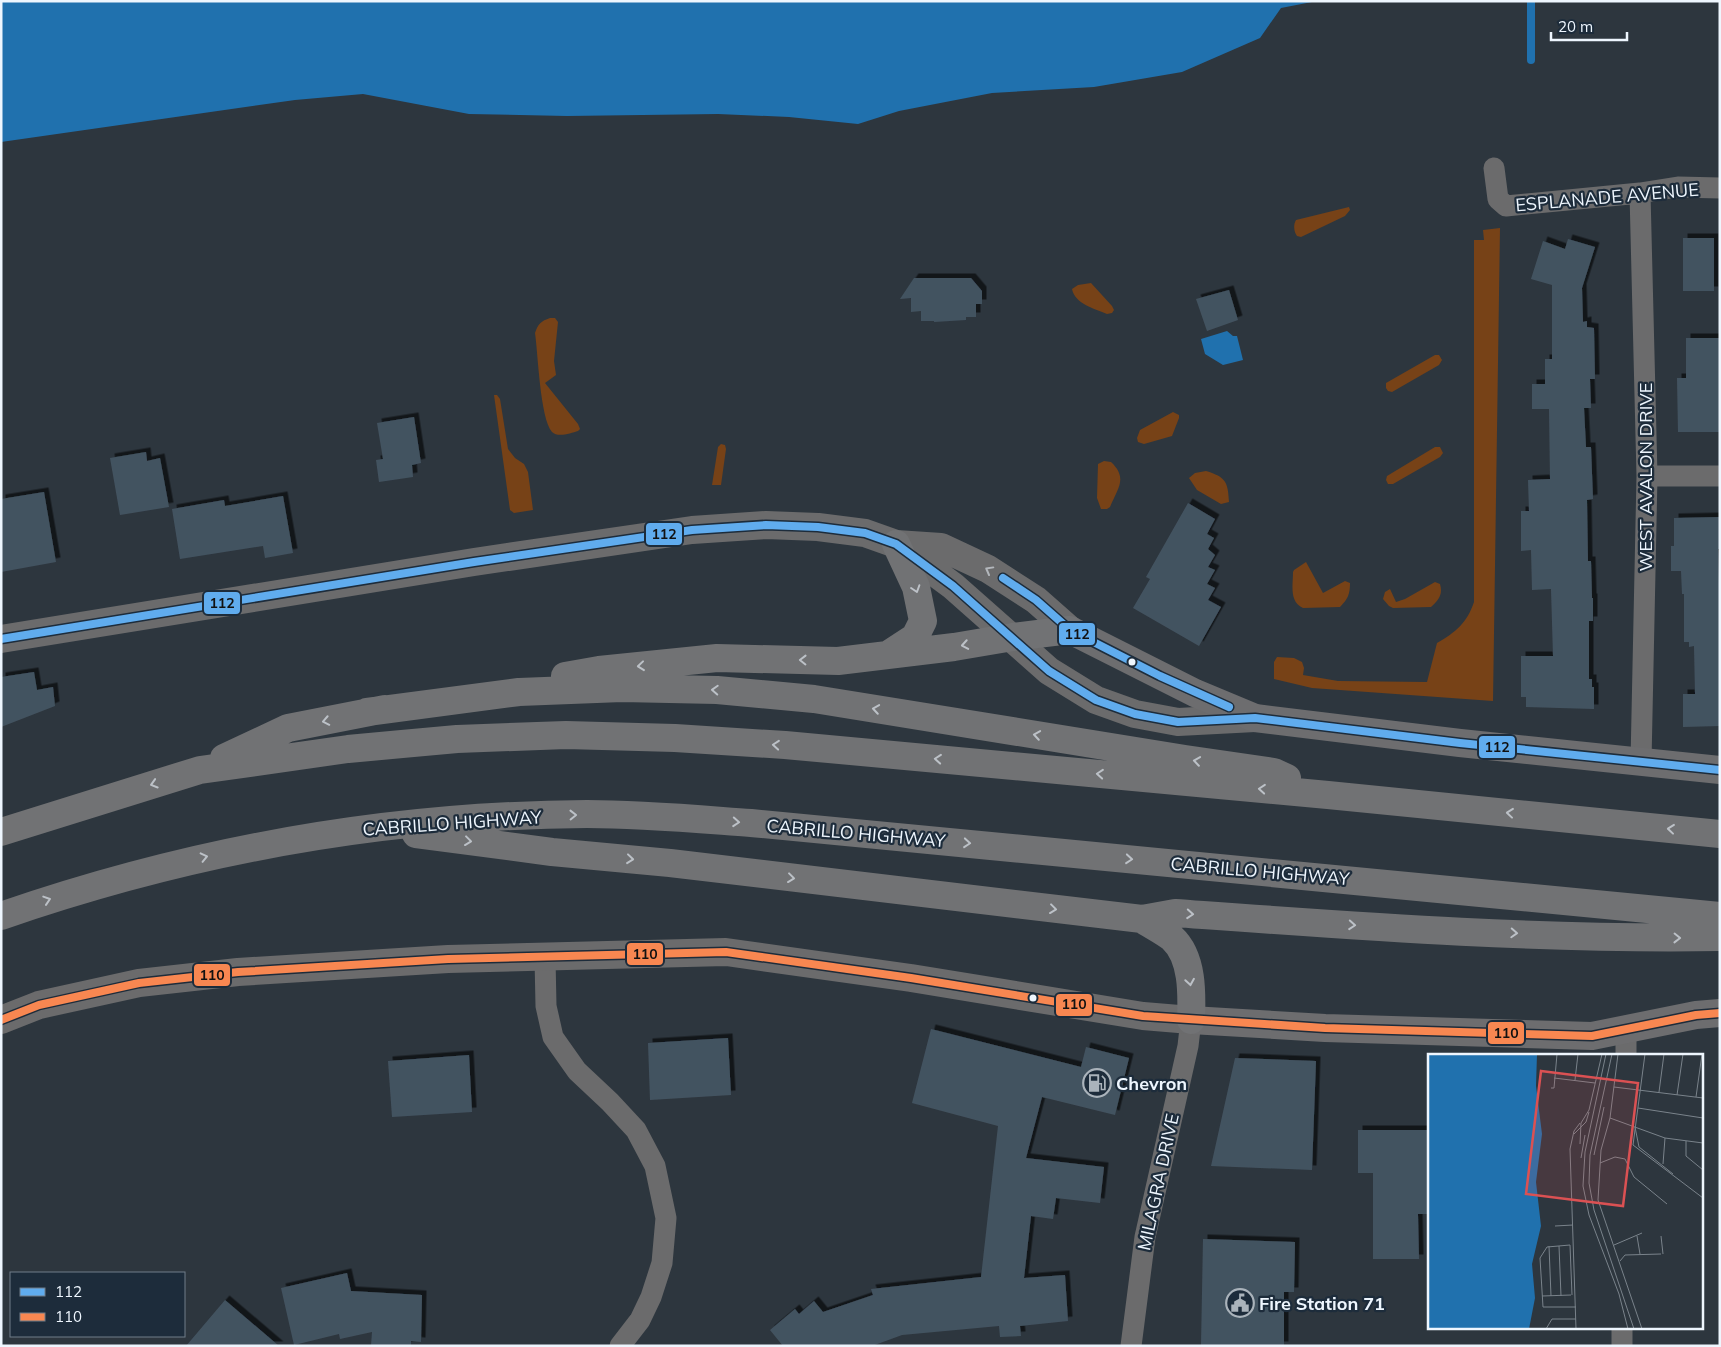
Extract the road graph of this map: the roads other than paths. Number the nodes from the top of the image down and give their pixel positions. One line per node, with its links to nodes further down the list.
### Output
1 (1494, 168): 3 (street, ESPLANADE AVENUE)
2 (1720, 188): 3 (street, ESPLANADE AVENUE)
3 (1640, 193): 4 (street, WEST AVALON DRIVE)
4 (1647, 476): 5 (street); 13 (street, WEST AVALON DRIVE)
5 (1720, 476)
6 (896, 544): 7 (street, one-way to 6); 8 (street); 9 (street); 10 (highway, one-way to 10)
7 (1070, 630): 8 (highway); 12 (main road)
8 (1012, 637): 10 (highway, one-way to 10); 12 (street)
9 (1, 638)
10 (887, 655): 11 (highway, one-way to 11)
11 (367, 712): 14 (highway, one-way to 14); 16 (highway, one-way to 11)
12 (1255, 718): 13 (main road)
13 (1641, 762): 15 (main road)
14 (200, 770): 16 (highway, one-way to 14); 18 (highway, one-way to 18)
15 (1720, 770)
16 (1328, 795): 19 (highway, one-way to 16)
17 (368, 828): 20 (highway, CABRILLO HIGHWAY, one-way to 17); 21 (highway, CABRILLO HIGHWAY, one-way to 21); 22 (highway, one-way to 22)
18 (1, 832)
19 (1720, 834)
20 (1, 916)
21 (1720, 916)
22 (1142, 919): 23 (highway, one-way to 23); 27 (highway, one-way to 27)
23 (1720, 937)
24 (545, 958): 26 (street); 27 (street); 30 (street)
25 (1720, 1012): 28 (main road)
26 (1, 1020)
27 (1191, 1020): 28 (main road); 31 (street, MILAGRA DRIVE)
28 (1626, 1043)
29 (1622, 1330): 32 (street)
30 (620, 1346)
31 (1131, 1346)
32 (1622, 1346)

